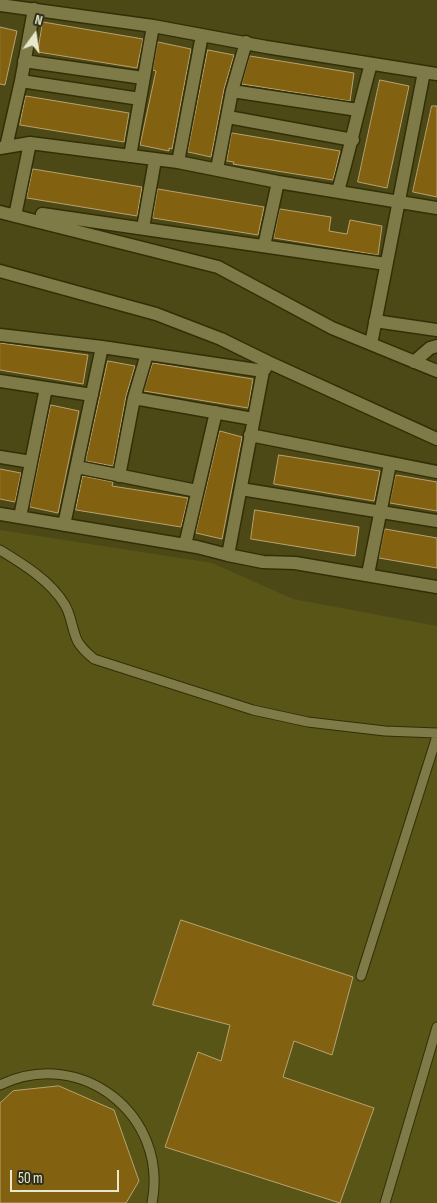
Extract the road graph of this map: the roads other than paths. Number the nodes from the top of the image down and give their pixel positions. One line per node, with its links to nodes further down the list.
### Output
1 (0, 5): 2 (street)
2 (34, 9): 3 (street); 6 (street)
3 (153, 26): 4 (street); 9 (street)
4 (202, 35): 5 (street); 20 (street)
5 (246, 42): 7 (street); 11 (street)
6 (24, 61): 9 (street); 10 (street)
7 (371, 64): 8 (street); 13 (street)
8 (431, 73): 24 (street)
9 (143, 78): 12 (street)
10 (21, 81): 12 (street); 17 (street)
11 (232, 91): 13 (street); 14 (street)
12 (140, 99): 18 (street)
13 (358, 110): 15 (street)
14 (228, 117): 15 (street); 21 (street)
15 (352, 140): 23 (street)
16 (30, 142): 17 (street); 18 (street); 28 (street)
17 (3, 147)
18 (130, 156): 19 (street)
19 (155, 160): 20 (street); 29 (street)
20 (178, 162): 21 (street)
21 (217, 169): 22 (street)
22 (278, 182): 23 (street); 30 (street)
23 (338, 191): 24 (street)
24 (398, 201): 25 (street); 31 (street)
25 (437, 208)
26 (0, 212): 28 (street)
27 (42, 214): 29 (street)
28 (15, 216): 36 (street)
29 (143, 228): 30 (street)
30 (264, 246): 31 (street)
31 (386, 264): 33 (street)
32 (0, 271): 41 (street)
33 (375, 321): 34 (street); 36 (street)
34 (437, 330)
35 (0, 335): 38 (street)
36 (371, 344): 40 (street)
37 (437, 346): 40 (street)
38 (102, 347): 39 (street); 45 (street)
39 (148, 354): 41 (street); 46 (street)
40 (414, 362): 42 (street)
41 (266, 367): 48 (street); 50 (street)
42 (437, 371)
43 (0, 381): 44 (street)
44 (46, 388): 45 (street); 52 (street)
45 (92, 395): 54 (street)
46 (134, 398): 47 (street); 56 (street)
47 (216, 412): 48 (street); 58 (street)
48 (253, 419): 49 (street)
49 (250, 435): 53 (street); 57 (street)
50 (437, 439)
51 (0, 457): 52 (street)
52 (31, 462): 61 (street)
53 (390, 464): 55 (street); 59 (street)
54 (77, 467): 56 (street); 63 (street)
55 (437, 472)
56 (118, 476): 58 (street)
57 (241, 489): 59 (street); 66 (street)
58 (197, 491): 64 (street)
59 (380, 513): 62 (street); 67 (street)
60 (0, 514): 61 (street)
61 (20, 518): 63 (street)
62 (437, 521)
63 (64, 525): 64 (street)
64 (185, 545): 66 (street)
65 (0, 550): 69 (lane)
66 (228, 555): 67 (street)
67 (368, 574): 68 (street)
68 (437, 587)
69 (437, 734): 70 (lane)
70 (361, 976)
71 (436, 1031): 74 (lane)
72 (0, 1085): 73 (lane)
73 (152, 1203)
74 (385, 1203)

